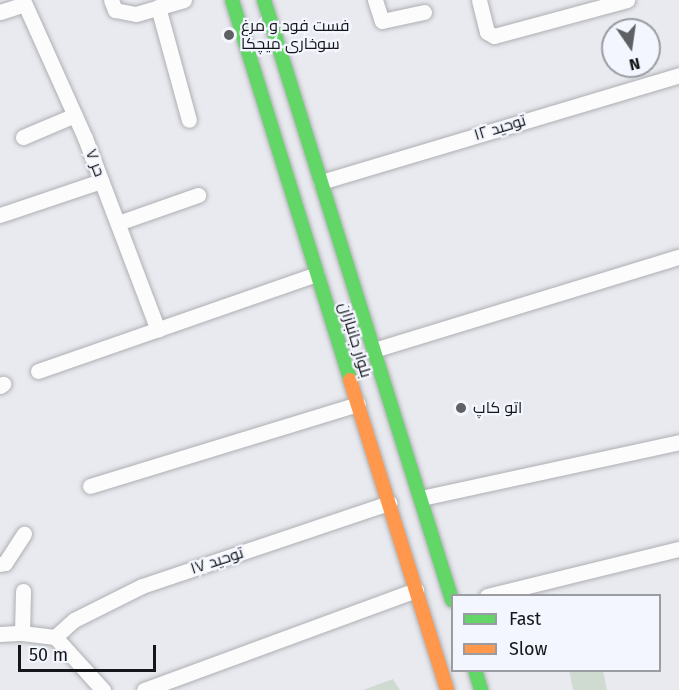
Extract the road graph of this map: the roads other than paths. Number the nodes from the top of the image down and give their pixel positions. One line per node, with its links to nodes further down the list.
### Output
1 (111, 0): 9 (street)
2 (184, 0): 9 (street)
3 (232, 0): 22 (highway, بلوار جانبازان)
4 (264, 0): 17 (highway, بلوار جانبازان)
5 (375, 0): 11 (street)
6 (479, 0): 7 (street)
7 (627, 0)
8 (24, 2): 10 (street); 13 (street, حر ۷)
9 (158, 7): 14 (street)
10 (0, 12)
11 (424, 12)
12 (679, 75): 17 (street, توحید ۱۲)
13 (75, 115): 15 (street); 16 (street, حر ۷)
14 (189, 120)
15 (23, 137)
16 (101, 181): 19 (street); 20 (street, حر ۷)
17 (321, 183): 24 (highway, بلوار جانبازان)
18 (198, 195): 20 (street)
19 (0, 215)
20 (118, 223): 23 (street, حر ۷)
21 (679, 257): 24 (street)
22 (317, 274): 23 (street); 26 (highway, بلوار جانبازان)
23 (158, 330): 25 (street)
24 (374, 350): 29 (highway, بلوار جانبازان)
25 (38, 371)
26 (358, 405): 28 (street); 30 (highway, بلوار جانبازان)
27 (679, 442): 29 (street)
28 (90, 486)
29 (421, 498): 36 (highway, بلوار جانبازان)
30 (389, 503): 34 (highway, بلوار جانبازان); 40 (street, توحید ۱۷)
31 (24, 534): 33 (street)
32 (679, 549): 37 (street)
33 (0, 564)
34 (416, 590): 43 (street); 44 (highway, بلوار جانبازان)
35 (23, 591): 38 (street)
36 (451, 594)
37 (495, 594)
38 (22, 633): 39 (street); 40 (street)
39 (0, 634)
40 (55, 637): 42 (street)
41 (476, 672): 45 (highway)
42 (103, 690)
43 (144, 690)
44 (447, 690)
45 (481, 690)

